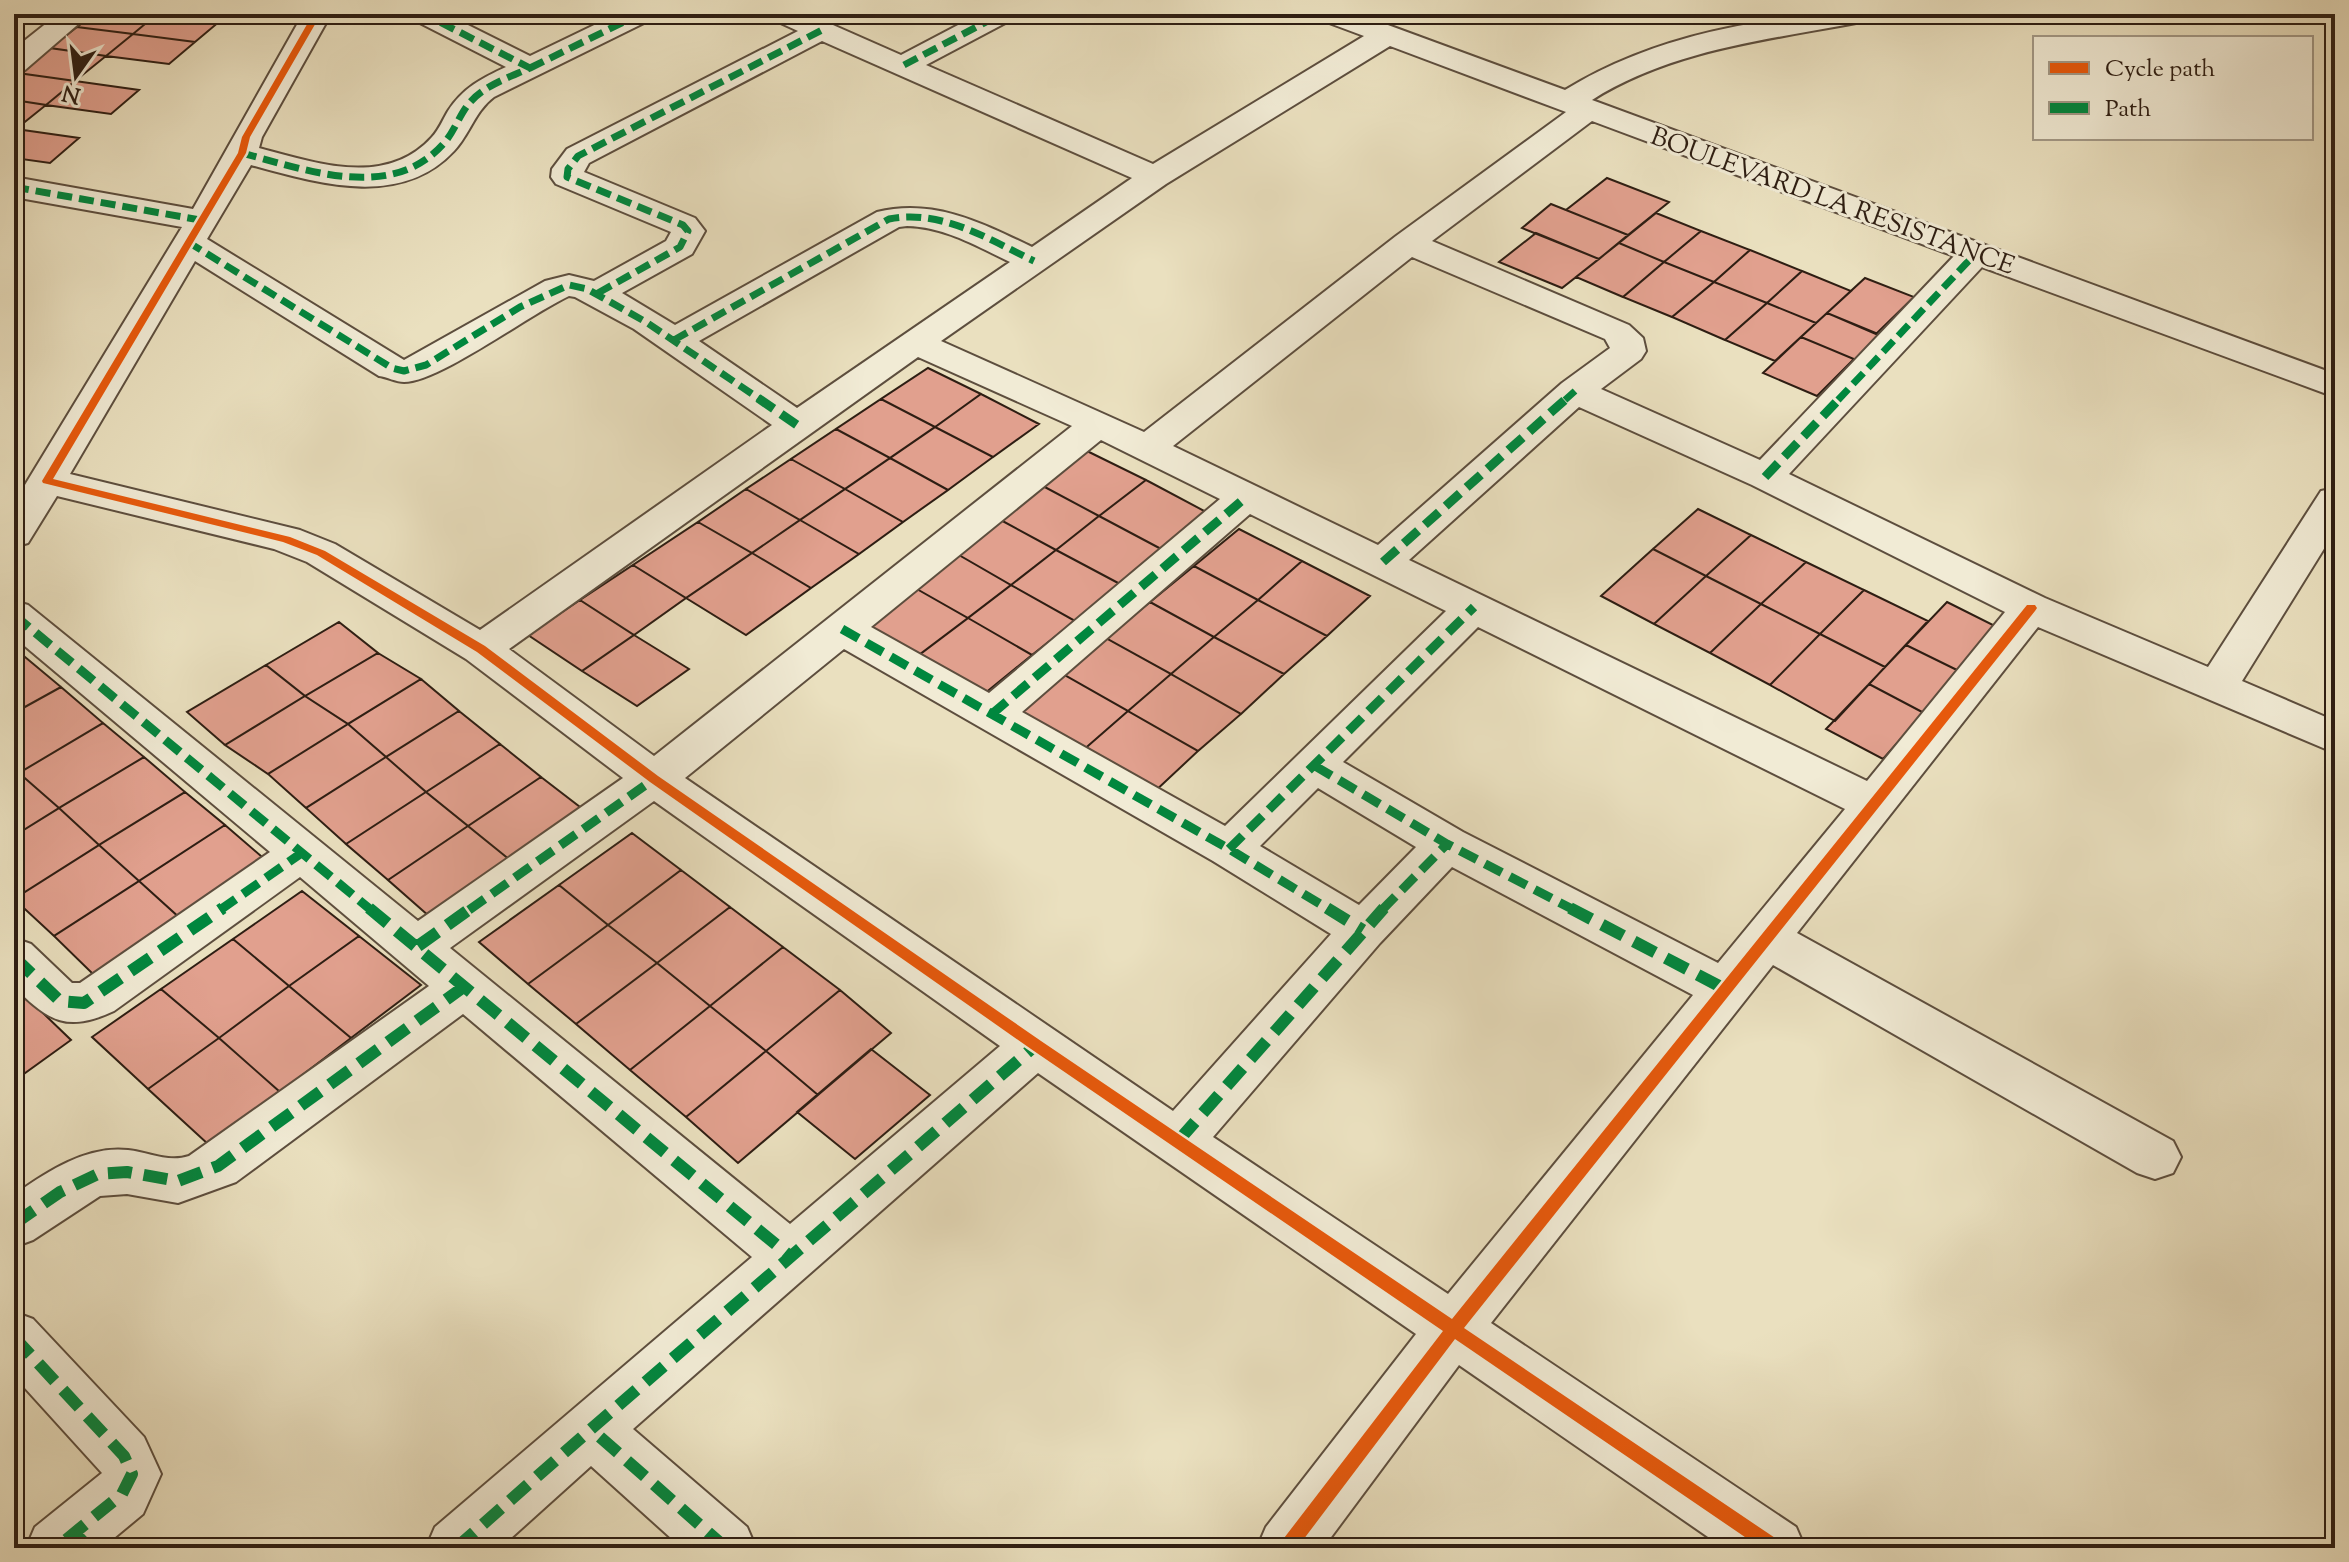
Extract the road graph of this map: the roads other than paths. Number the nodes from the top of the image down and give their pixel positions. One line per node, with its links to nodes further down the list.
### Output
1 (76, 14): 11 (street)
2 (317, 14): 15 (street)
3 (424, 14): 13 (street)
4 (640, 14): 13 (street)
5 (784, 14): 9 (street)
6 (1001, 14): 12 (street)
7 (1331, 14): 10 (street, BOULEVARD LA RESISTANCE)
8 (1856, 14): 14 (street)
9 (822, 30): 12 (street); 22 (street)
10 (1387, 35): 14 (street, BOULEVARD LA RESISTANCE); 16 (street)
11 (14, 64)
12 (904, 65): 16 (street)
13 (530, 68): 15 (street)
14 (1578, 106): 19 (street); 20 (street, BOULEVARD LA RESISTANCE)
15 (242, 153): 18 (street)
16 (1155, 177): 21 (street)
17 (14, 187): 18 (street)
18 (194, 231): 22 (street); 31 (street)
19 (1408, 243): 26 (street); 29 (street)
20 (1976, 253): 25 (street, BOULEVARD LA RESISTANCE); 30 (street)
21 (1034, 261): 23 (street); 24 (street)
22 (598, 293): 23 (street)
23 (674, 340): 28 (street)
24 (916, 343): 27 (street); 28 (street)
25 (2335, 386)
26 (1575, 391): 30 (street); 35 (street)
27 (1098, 424): 29 (street); 39 (street)
28 (797, 425): 40 (street)
29 (1147, 448): 32 (street)
30 (1765, 477): 37 (street)
31 (31, 481): 34 (street); 40 (street)
32 (1245, 498): 35 (street); 42 (street)
33 (2335, 500): 41 (street)
34 (14, 534)
35 (1383, 562): 36 (street)
36 (1474, 607): 44 (street); 46 (street)
37 (2031, 608): 41 (street); 46 (street)
38 (14, 615): 49 (street)
39 (842, 629): 42 (street); 45 (street)
40 (481, 649): 45 (street)
41 (2218, 686): 43 (street)
42 (992, 714): 48 (street)
43 (2335, 738)
44 (1315, 766): 47 (street); 48 (street)
45 (654, 779): 52 (street); 56 (street)
46 (1874, 804): 51 (street)
47 (1447, 844): 50 (street); 55 (street)
48 (1229, 849): 50 (street)
49 (303, 852): 52 (street); 53 (street)
50 (1363, 930): 57 (street)
51 (1766, 938): 55 (street); 58 (street)
52 (418, 946): 54 (street)
53 (14, 957)
54 (465, 986): 59 (street); 60 (street)
55 (1725, 989): 61 (street)
56 (1036, 1045): 57 (street); 60 (street)
57 (1179, 1140): 61 (street)
58 (2155, 1157)
59 (14, 1224)
60 (791, 1257): 63 (street)
61 (1454, 1328): 67 (street); 68 (street)
62 (14, 1337): 64 (street)
63 (591, 1429): 65 (street); 66 (street)
64 (73, 1543)
65 (456, 1548)
66 (726, 1548)
67 (1287, 1548)
68 (1775, 1548)

